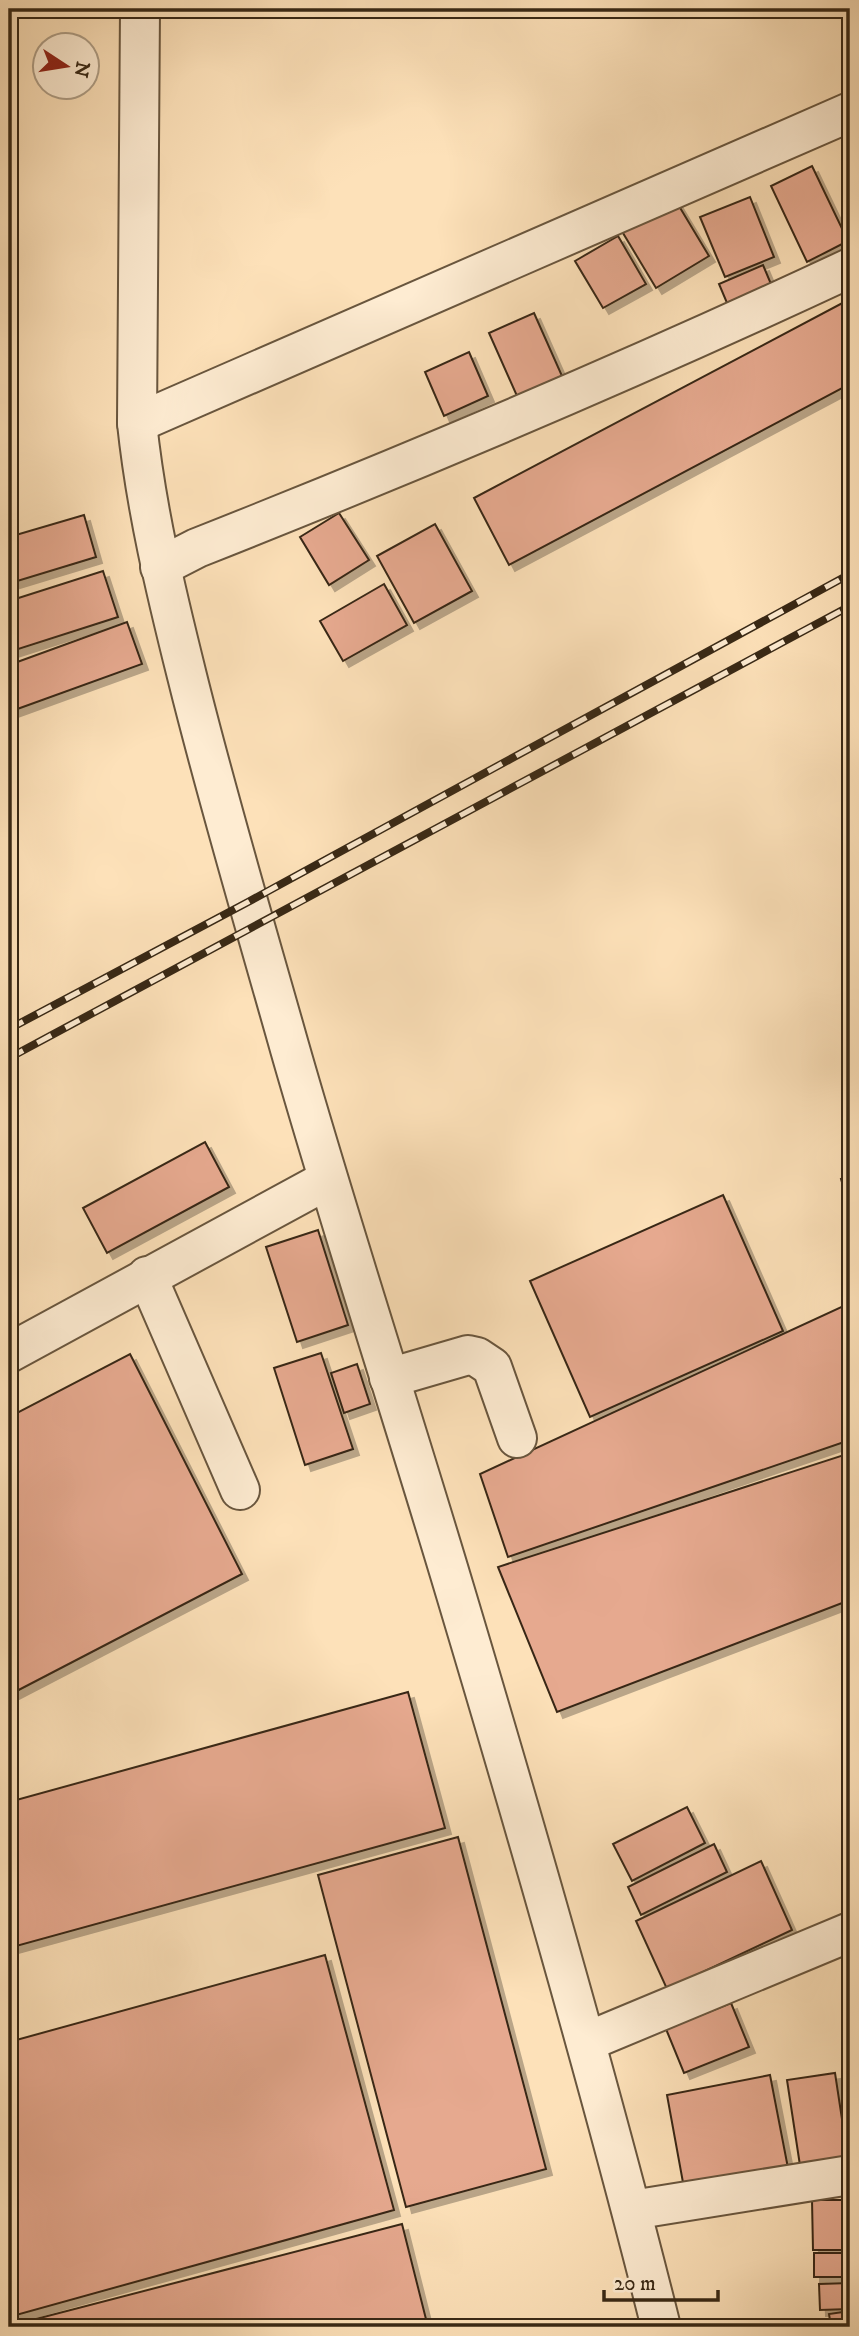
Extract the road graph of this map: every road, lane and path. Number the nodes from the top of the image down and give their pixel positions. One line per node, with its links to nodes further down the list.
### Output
1 (140, 9): 4 (street)
2 (850, 112): 4 (street)
3 (850, 268): 5 (street)
4 (137, 423): 5 (street)
5 (160, 567): 6 (street)
6 (327, 1180): 7 (street); 9 (street)
7 (147, 1276): 8 (street); 11 (street)
8 (9, 1353)
9 (390, 1378): 10 (street); 13 (street)
10 (517, 1438)
11 (240, 1490)
12 (850, 1932): 13 (street)
13 (586, 2042): 15 (street)
14 (850, 2175): 15 (street)
15 (632, 2210): 16 (street)
16 (661, 2327)

